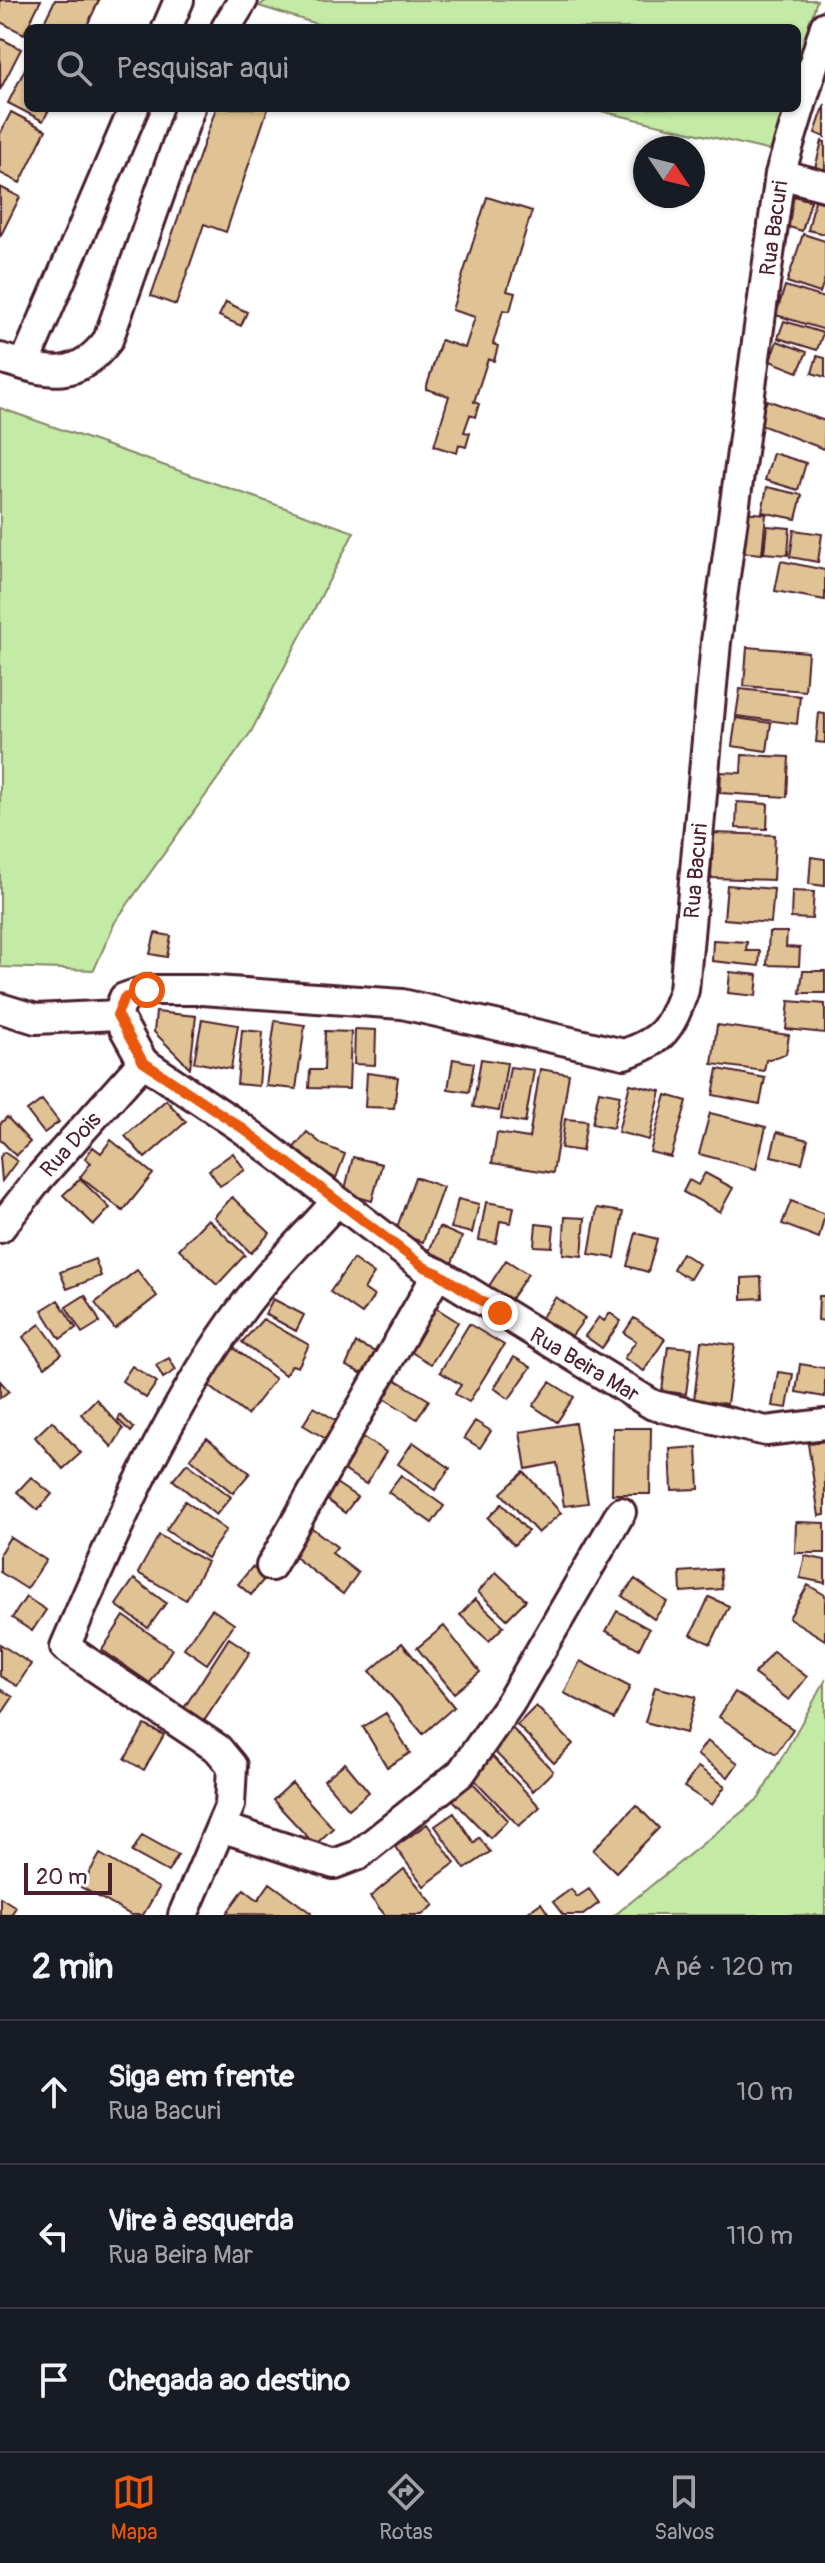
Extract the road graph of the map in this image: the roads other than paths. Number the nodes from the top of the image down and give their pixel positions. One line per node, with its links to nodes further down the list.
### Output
1 (179, 0): 3 (street)
2 (243, 0): 4 (street)
3 (169, 24)
4 (228, 24)
5 (825, 26): 6 (street, Rua Bacuri)
6 (801, 105)
7 (132, 112): 12 (street)
8 (189, 112): 12 (street)
9 (799, 112): 10 (street, Rua Bacuri)
10 (780, 174): 11 (street); 14 (street, Rua Bacuri)
11 (825, 186)
12 (12, 362)
13 (0, 1008): 14 (street)
14 (117, 1015): 15 (street, Rua Beira Mar)
15 (143, 1062): 16 (street, Rua Beira Mar); 17 (street, Rua Dois)
16 (336, 1202): 18 (street, Rua Beira Mar); 22 (street)
17 (0, 1228)
18 (438, 1273): 19 (street, Rua Beira Mar); 21 (street)
19 (825, 1424)
20 (621, 1512): 22 (street)
21 (271, 1566)
22 (221, 1827): 23 (street)
23 (183, 1915)

